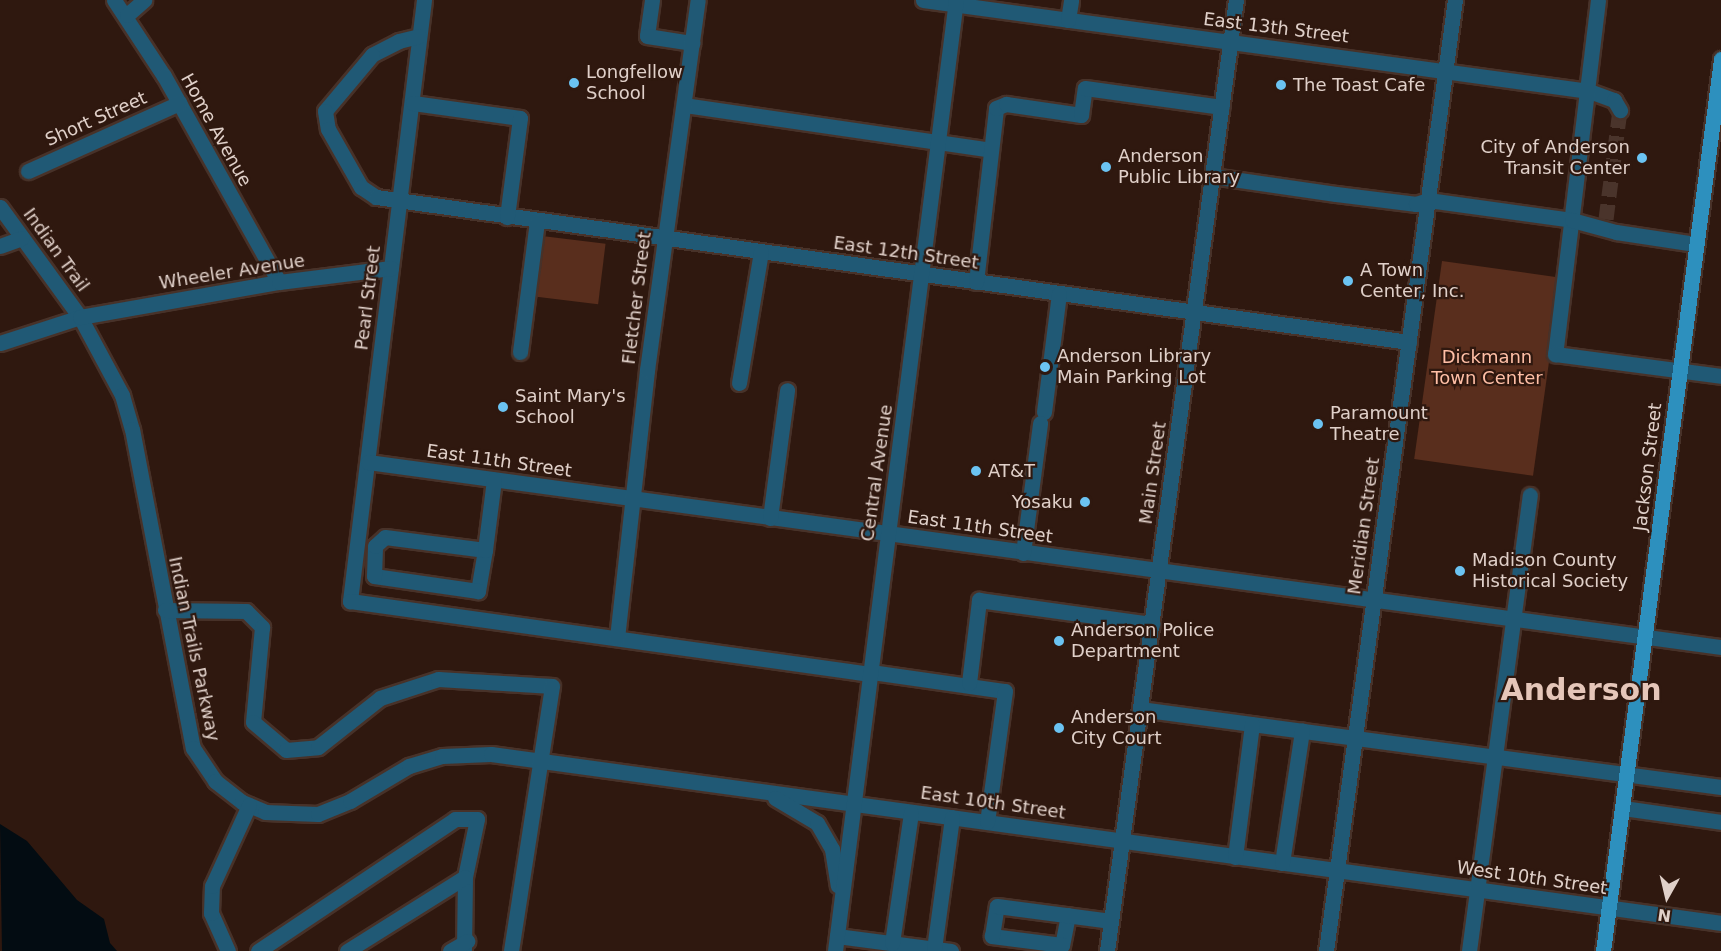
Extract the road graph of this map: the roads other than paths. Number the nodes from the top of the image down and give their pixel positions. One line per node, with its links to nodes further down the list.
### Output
1 (114, 0): 12 (street, Home Avenue)
2 (144, 0): 12 (street)
3 (424, 0): 14 (street, Pearl Street)
4 (652, 0): 16 (street)
5 (698, 0): 16 (street, Fletcher Street)
6 (923, 0): 11 (street, East 13th Street)
7 (1071, 0): 13 (street)
8 (1236, 0): 15 (street, Main Street)
9 (1455, 0): 18 (street, Meridian Street)
10 (1598, 0): 19 (street)
11 (956, 2): 13 (street, East 13th Street); 26 (street, Central Avenue)
12 (127, 15): 21 (street, Home Avenue)
13 (1068, 20): 15 (street, East 13th Street)
14 (419, 36): 22 (street, Pearl Street); 31 (street, East 12th Street)
15 (1230, 42): 18 (street, East 13th Street); 24 (street, Main Street)
16 (692, 43): 23 (street, Fletcher Street)
17 (1721, 59): 20 (main road, Jackson Street)
18 (1446, 69): 19 (street, East 13th Street); 30 (street, Meridian Street)
19 (1588, 91): 25 (street, East 13th Street); 34 (street)
20 (1718, 102): 38 (main road, Jackson Street)
21 (179, 103): 28 (street, Short Street); 43 (street, Home Avenue)
22 (413, 103): 31 (street, Pearl Street); 33 (street)
23 (684, 105): 26 (street); 37 (street, Fletcher Street)
24 (1222, 107): 27 (street); 29 (street, Main Street)
25 (1620, 110)
26 (938, 142): 27 (street); 42 (street, Central Avenue)
27 (991, 150): 44 (street)
28 (28, 171)
29 (1212, 176): 30 (street); 46 (street, Main Street)
30 (1428, 200): 34 (street); 48 (street, Meridian Street)
31 (398, 202): 33 (street, East 12th Street); 41 (street, Pearl Street)
32 (0, 207): 36 (street, Indian Trail)
33 (507, 217): 35 (street, East 12th Street)
34 (1572, 220): 38 (street); 51 (street)
35 (537, 221): 37 (street, East 12th Street); 50 (street)
36 (22, 238): 39 (street); 47 (street, Indian Trail)
37 (664, 239): 40 (street, East 12th Street); 58 (street, Fletcher Street)
38 (1695, 244): 51 (main road, Jackson Street)
39 (0, 246)
40 (761, 252): 42 (street, East 12th Street); 53 (street)
41 (391, 268): 43 (street, Wheeler Avenue); 55 (street, Pearl Street)
42 (923, 275): 44 (street, East 12th Street); 60 (street, Central Avenue)
43 (279, 282): 47 (street, Wheeler Avenue)
44 (976, 282): 45 (street, East 12th Street)
45 (1059, 294): 46 (street, East 12th Street); 62 (street)
46 (1194, 312): 48 (street, East 12th Street); 63 (street, Main Street)
47 (80, 317): 49 (street, Wheeler Avenue); 65 (street, Indian Trails Parkway)
48 (1408, 342): 64 (street, Meridian Street)
49 (0, 343)
50 (520, 352)
51 (1678, 370): 52 (street); 69 (main road, Jackson Street)
52 (1721, 376)
53 (739, 383)
54 (788, 390): 59 (street)
55 (368, 462): 56 (street, East 11th Street); 68 (street, Pearl Street)
56 (494, 480): 58 (street, East 11th Street); 61 (street)
57 (1530, 495): 66 (street)
58 (633, 499): 59 (street, East 11th Street); 68 (street, Fletcher Street)
59 (770, 519): 60 (street, East 11th Street)
60 (888, 535): 62 (street, East 11th Street); 71 (street, Central Avenue)
61 (485, 550): 61 (street)
62 (1023, 553): 63 (street, East 11th Street)
63 (1159, 571): 64 (street, East 11th Street); 67 (street, Main Street)
64 (1374, 601): 66 (street, East 11th Street); 76 (street, Meridian Street)
65 (165, 610): 78 (street); 83 (street, Indian Trails Parkway)
66 (1514, 620): 69 (street, East 11th Street); 77 (street)
67 (1152, 624): 72 (street); 73 (street, Main Street)
68 (616, 638): 71 (street)
69 (1647, 638): 70 (street, East 11th Street); 80 (main road, Jackson Street)
70 (1721, 647)
71 (870, 673): 72 (street); 84 (street, Central Avenue)
72 (969, 683): 88 (street)
73 (1140, 709): 74 (street); 90 (street, Main Street)
74 (1252, 724): 75 (street); 91 (street)
75 (1302, 731): 76 (street); 92 (street)
76 (1355, 739): 77 (street); 93 (street, Meridian Street)
77 (1495, 757): 80 (street); 95 (street)
78 (538, 760): 79 (street, Indian Trails Parkway); 83 (street, Indian Trails Parkway); 109 (street)
79 (644, 775): 81 (street, East 10th Street)
80 (1628, 776): 82 (street); 85 (main road, Jackson Street)
81 (741, 788): 84 (street, East 10th Street); 97 (street)
82 (1721, 788)
83 (249, 805): 105 (street)
84 (854, 805): 86 (street, East 10th Street); 97 (street, Central Avenue)
85 (1623, 808): 89 (street); 96 (main road, Jackson Street)
86 (911, 812): 87 (street, East 10th Street); 101 (street)
87 (952, 817): 88 (street, East 10th Street); 104 (street)
88 (987, 822): 90 (street, East 10th Street)
89 (1721, 822)
90 (1122, 841): 91 (street, East 10th Street); 99 (street, Main Street)
91 (1235, 856): 92 (street, East 10th Street)
92 (1282, 863): 93 (street, East 10th Street)
93 (1337, 871): 95 (street, West 10th Street); 112 (street, Meridian Street)
94 (465, 877): 103 (street); 106 (street); 107 (street)
95 (1478, 890): 96 (street, West 10th Street); 113 (street)
96 (1609, 908): 100 (street, West 10th Street); 114 (main road, Jackson Street)
97 (840, 910): 102 (street, Central Avenue)
98 (1068, 915): 98 (street); 99 (street)
99 (1111, 921): 111 (street, Main Street)
100 (1721, 923)
101 (892, 943): 102 (street); 104 (street)
102 (836, 944)
103 (465, 946): 108 (street)
104 (934, 949): 110 (street)
105 (228, 951)
106 (258, 951)
107 (347, 951)
108 (450, 951)
109 (511, 951)
110 (951, 951)
111 (1107, 951)
112 (1326, 951)
113 (1469, 951)
114 (1603, 951)

